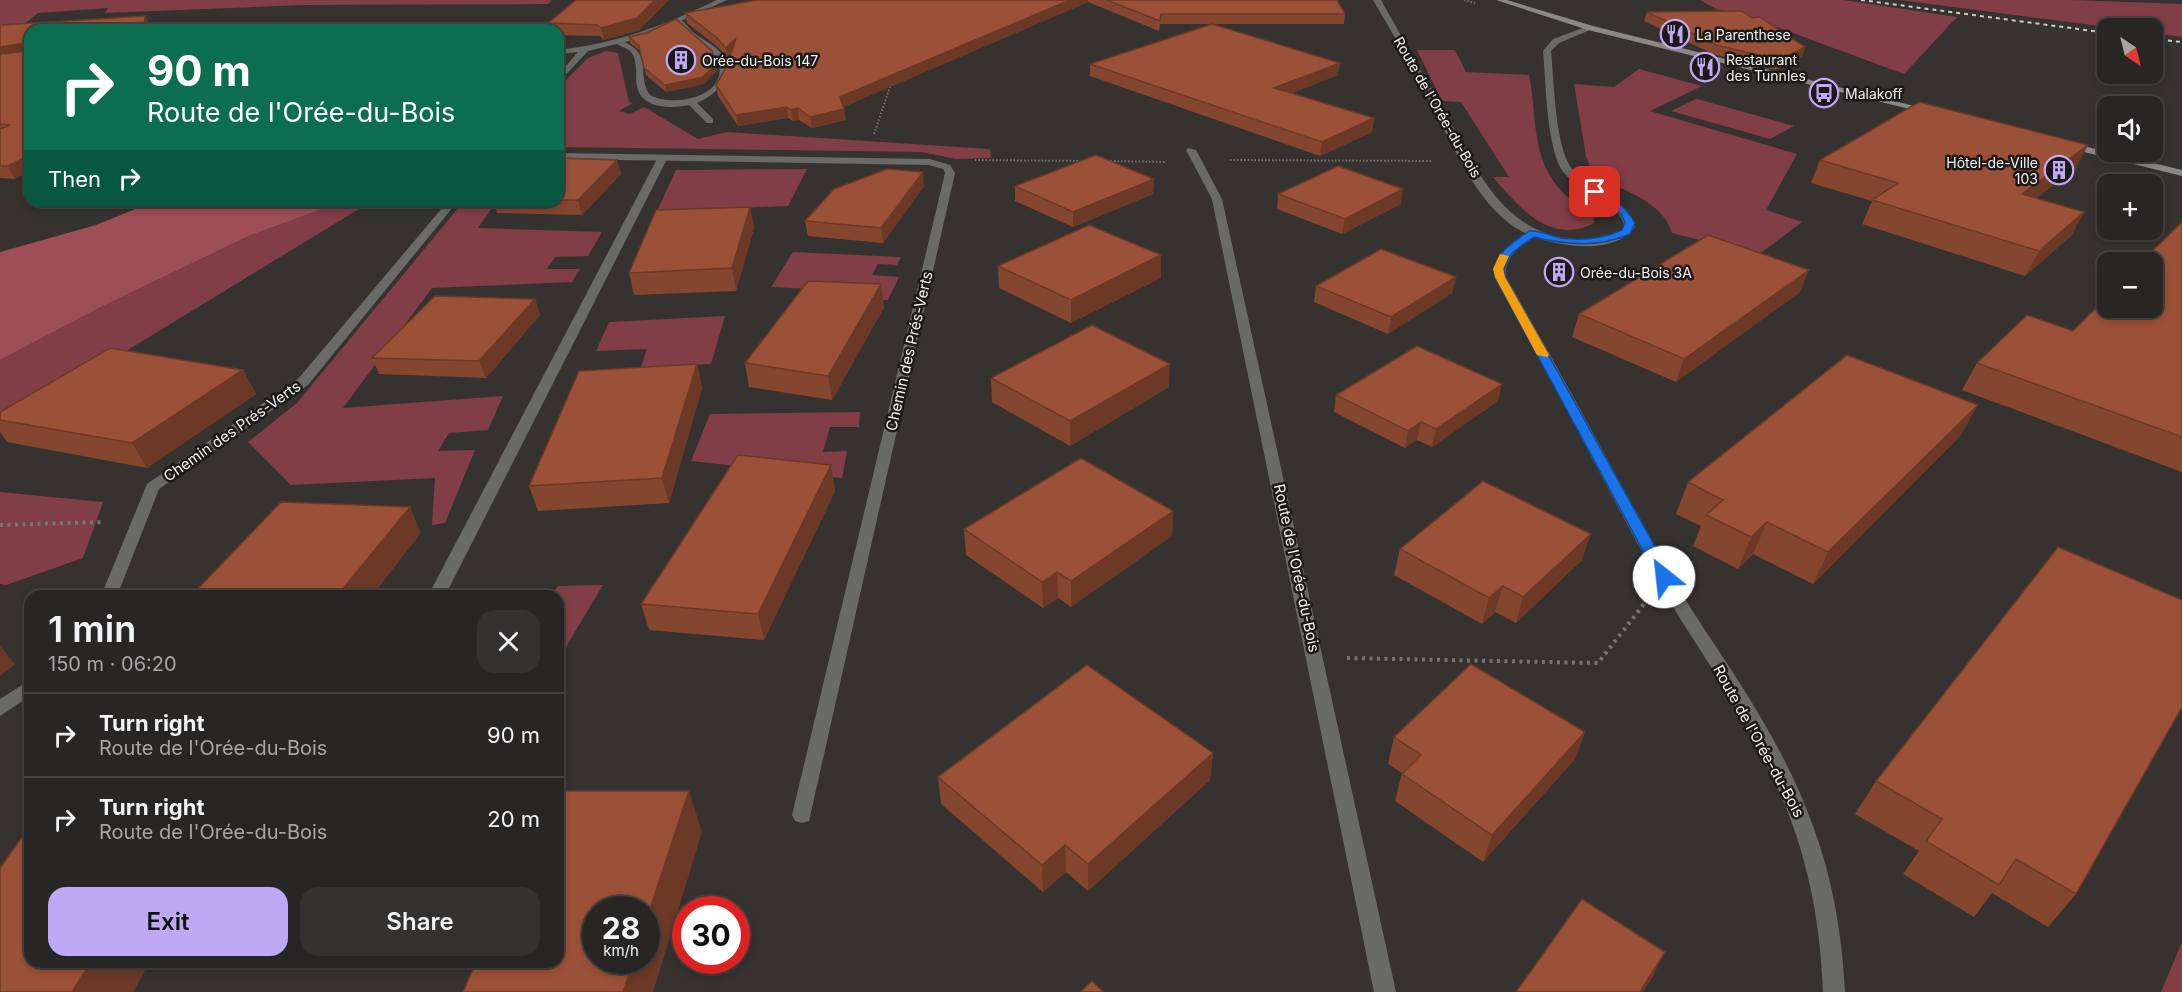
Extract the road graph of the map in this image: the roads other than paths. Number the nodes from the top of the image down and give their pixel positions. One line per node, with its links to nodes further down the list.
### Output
1 (723, 0): 4 (street)
2 (1377, 0): 19 (street, Route de l'Orée-du-Bois)
3 (1500, 0): 5 (main road)
4 (681, 22): 6 (street); 10 (street)
5 (1591, 28): 11 (main road); 19 (street, Route de l'Orée-du-Bois)
6 (621, 44): 7 (street); 10 (street)
7 (585, 49): 8 (street); 9 (street)
8 (564, 51)
9 (564, 73)
10 (690, 102): 12 (street)
11 (1939, 114)
12 (711, 121)
13 (2058, 143): 17 (main road)
14 (564, 156): 16 (street, Chemin des Prés-Verts)
15 (1195, 156): 25 (street, Route de l'Orée-du-Bois)
16 (662, 159): 21 (street); 24 (street, Chemin des Prés-Verts)
17 (2182, 173)
18 (448, 207): 20 (street, Chemin des Prés-Verts)
19 (1532, 233): 26 (street, Route de l'Orée-du-Bois)
20 (111, 590)
21 (439, 590)
22 (24, 691): 23 (street)
23 (0, 709)
24 (802, 815)
25 (1385, 992)
26 (1834, 992)

